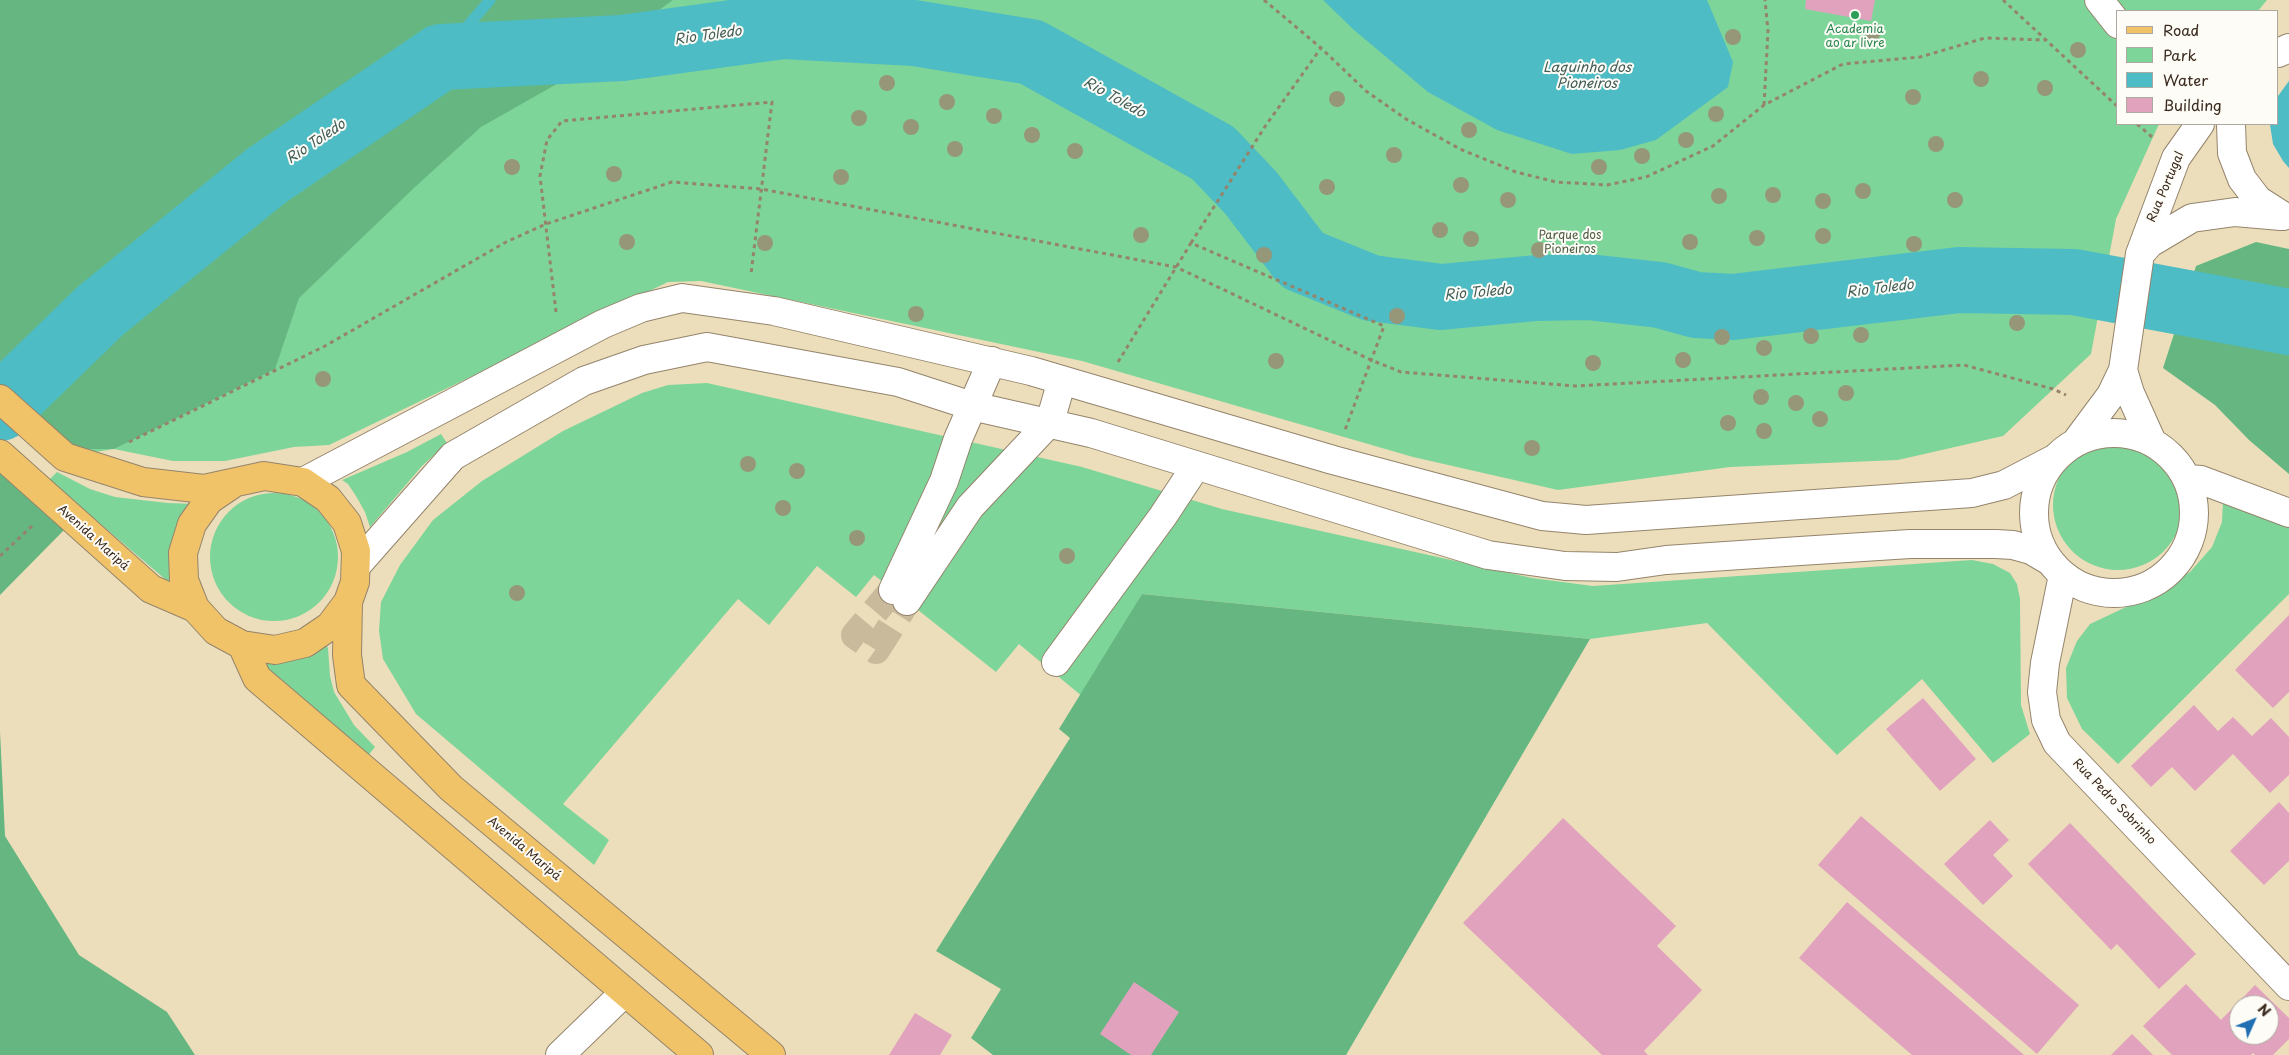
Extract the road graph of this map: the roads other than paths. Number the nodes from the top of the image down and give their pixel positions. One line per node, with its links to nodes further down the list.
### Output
1 (2098, 0): 2 (street)
2 (2116, 22)
3 (2231, 125): 5 (street)
4 (2194, 126): 6 (street, Rua Portugal)
5 (2285, 217): 6 (street)
6 (2139, 258): 8 (street, Rua Portugal)
7 (992, 361): 9 (street); 11 (street); 19 (street)
8 (2123, 370): 13 (street); 14 (street)
9 (1062, 380): 12 (street); 16 (street)
10 (0, 398): 20 (main road)
11 (972, 406): 12 (street); 12 (street); 22 (street)
12 (1050, 422): 17 (street)
13 (2076, 442): 14 (street); 16 (street)
14 (2152, 442): 18 (street)
15 (0, 454): 25 (main road, Avenida Maripá)
16 (2054, 459): 23 (street)
17 (1196, 466): 23 (street); 27 (street)
18 (2188, 479): 21 (street); 23 (street)
19 (303, 482): 20 (main road); 22 (main road)
20 (234, 483): 25 (main road)
21 (2289, 513)
22 (357, 564): 24 (main road)
23 (2056, 568): 28 (street, Rua Pedro Sobrinho)
24 (348, 602): 26 (main road); 32 (main road, Avenida Maripá)
25 (195, 608): 26 (main road)
26 (242, 645): 29 (main road)
27 (1056, 662)
28 (2289, 986)
29 (625, 992): 30 (street); 31 (main road)
30 (560, 1055)
31 (699, 1055)
32 (771, 1055)

